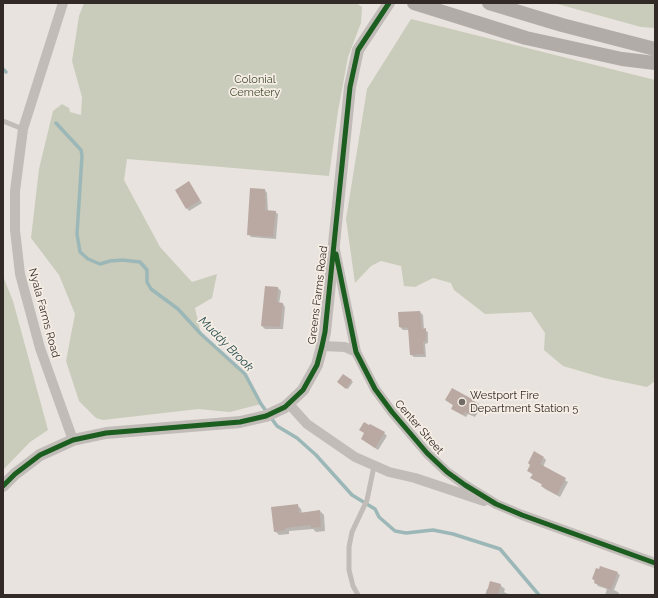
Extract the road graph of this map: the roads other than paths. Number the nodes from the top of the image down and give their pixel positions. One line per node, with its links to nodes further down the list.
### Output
1 (63, 3): 8 (street, Nyala Farms Road)
2 (390, 3): 9 (street, Greens Farms Road)
3 (414, 3): 6 (main road)
4 (489, 3): 5 (main road)
5 (655, 49)
6 (655, 63)
7 (3, 121): 8 (lane)
8 (23, 129): 13 (street, Nyala Farms Road)
9 (334, 244): 10 (street, Greens Farms Road); 11 (street, Center Street)
10 (322, 346): 11 (street); 12 (street, Greens Farms Road)
11 (356, 352): 16 (street, Center Street)
12 (290, 404): 13 (street, Greens Farms Road); 14 (street, Center Street)
13 (73, 440): 15 (street, Greens Farms Road)
14 (374, 466): 16 (street, Center Street); 18 (lane)
15 (3, 486)
16 (496, 504): 17 (street, Center Street)
17 (655, 563)
18 (358, 595)

